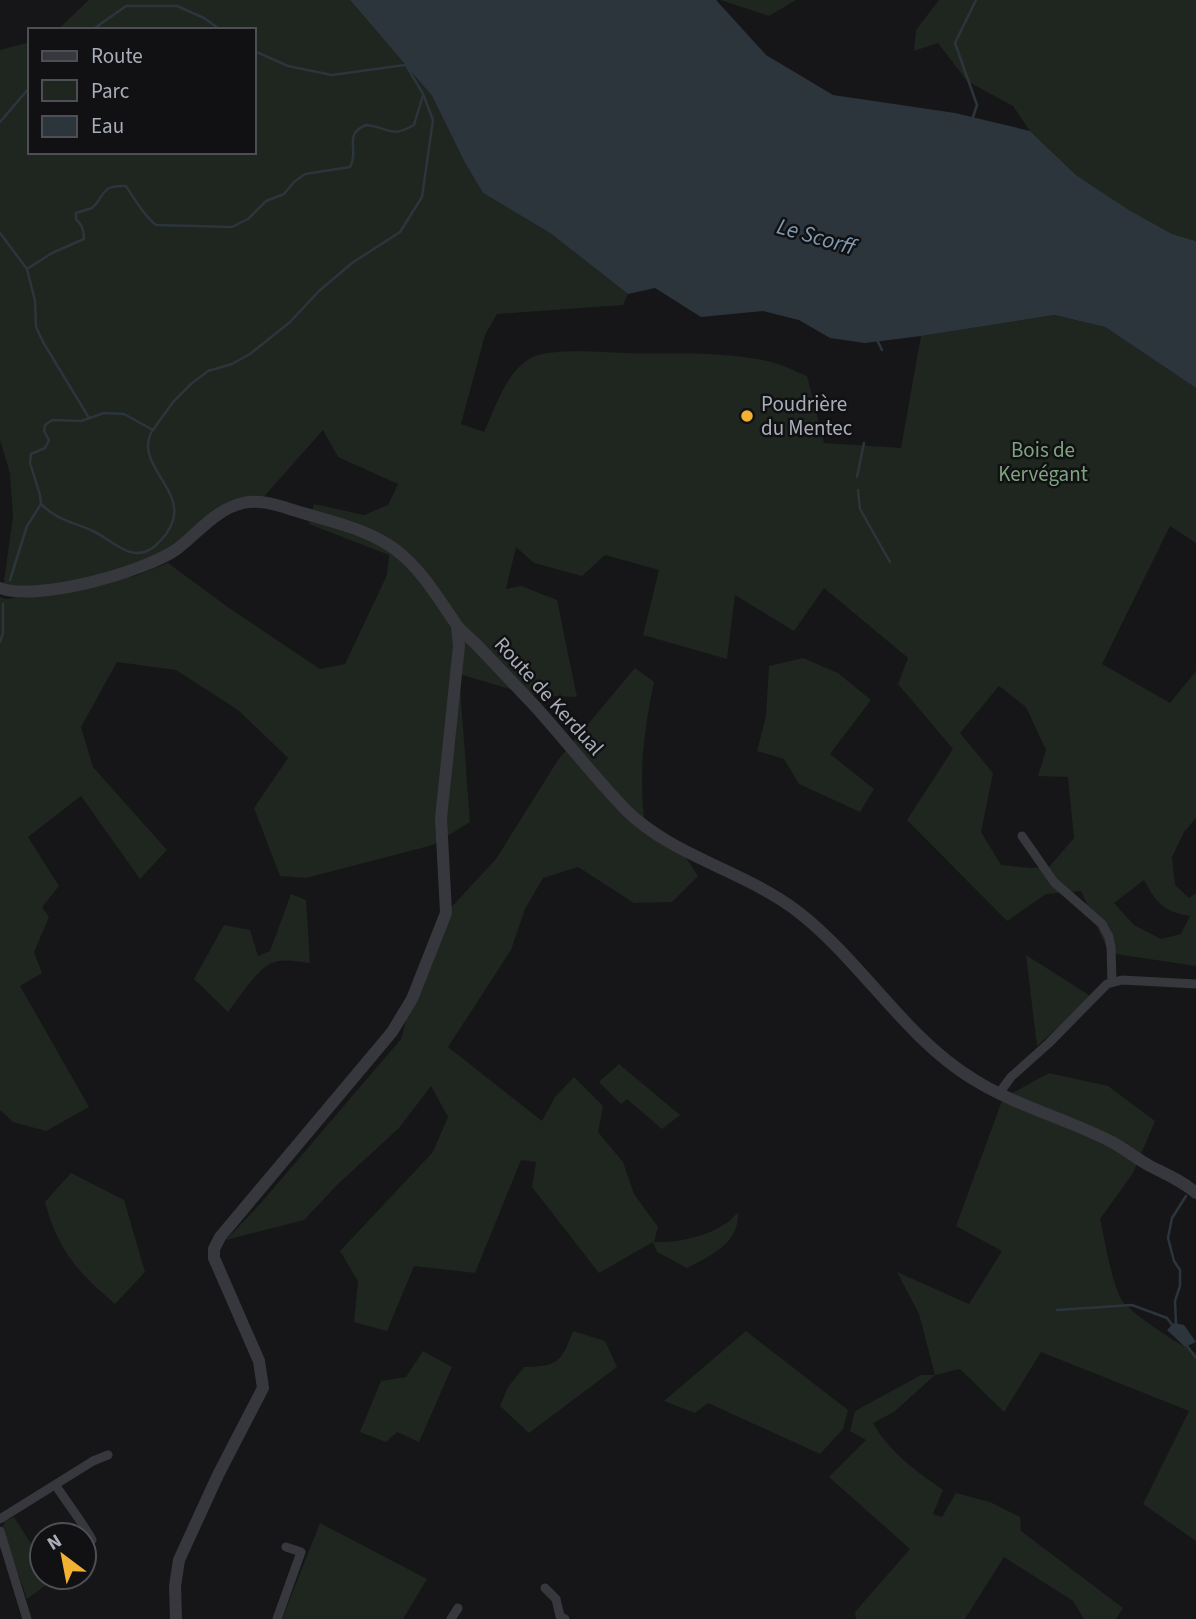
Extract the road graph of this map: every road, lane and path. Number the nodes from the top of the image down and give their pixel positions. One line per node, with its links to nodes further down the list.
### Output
1 (6, 590): 2 (street, Route de Kerdual)
2 (457, 626): 6 (street, Route de Kerdual); 17 (street)
3 (1022, 836): 4 (street)
4 (1112, 982): 5 (street); 6 (street)
5 (1196, 984)
6 (1000, 1093): 7 (street, Route de Kerdual)
7 (1196, 1193)
8 (108, 1455): 9 (street)
9 (56, 1486): 10 (street); 11 (street)
10 (0, 1519)
11 (74, 1521)
12 (1, 1536): 16 (street)
13 (286, 1547): 18 (street)
14 (545, 1588): 20 (street)
15 (458, 1608): 19 (street)
16 (27, 1619)
17 (176, 1619)
18 (277, 1619)
19 (451, 1619)
20 (565, 1619)

